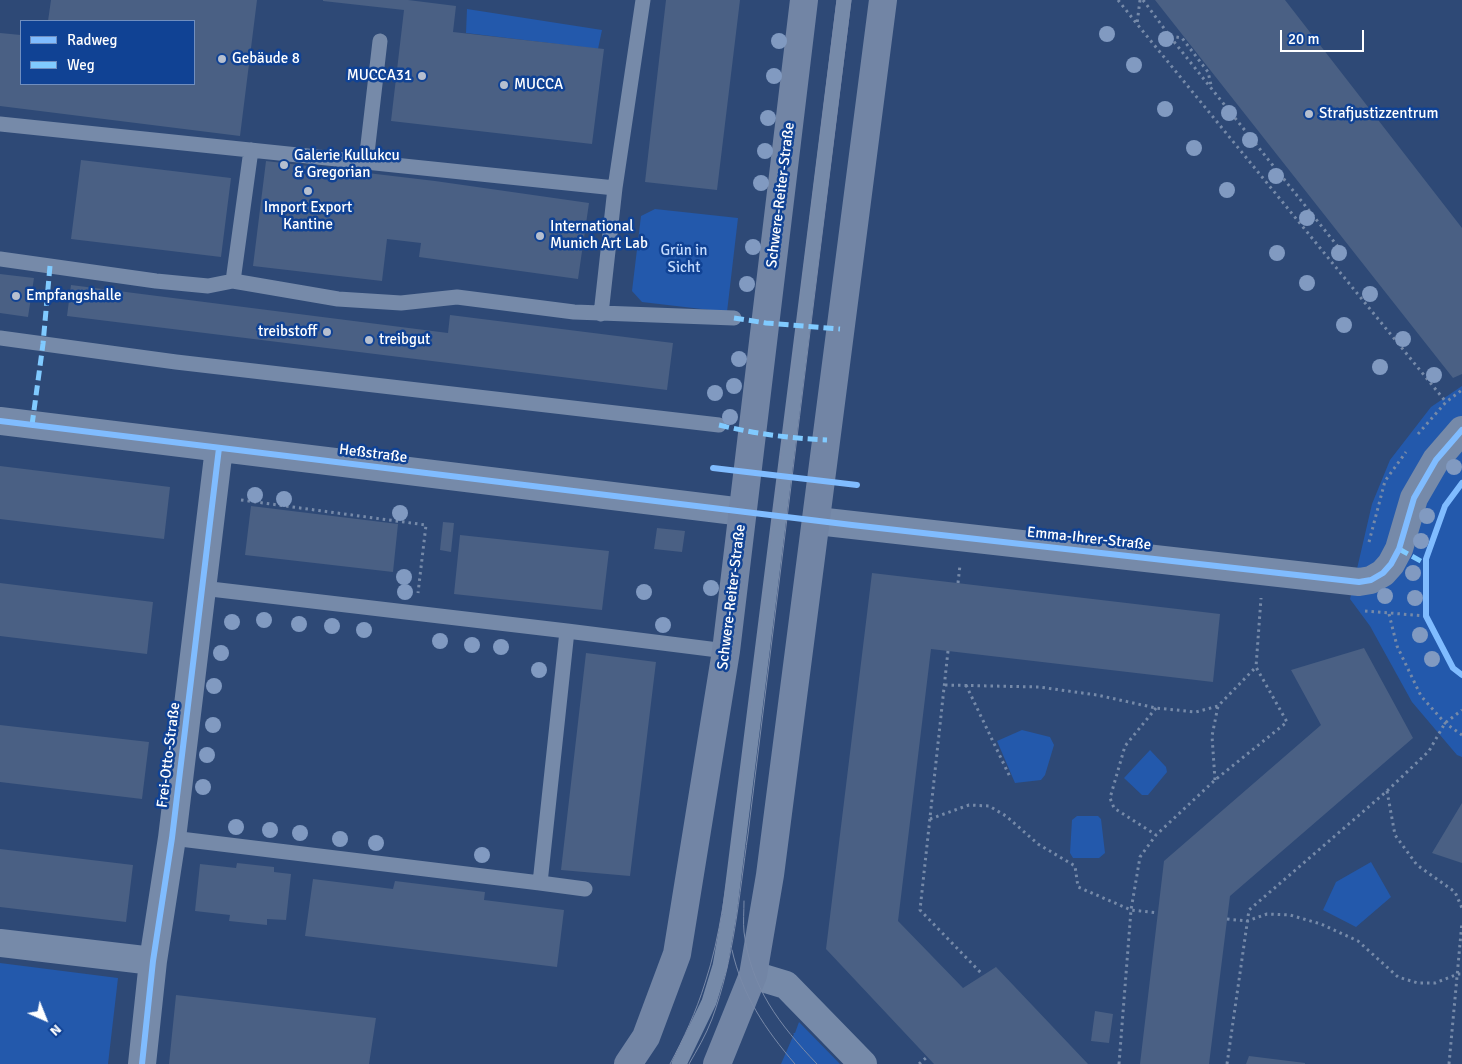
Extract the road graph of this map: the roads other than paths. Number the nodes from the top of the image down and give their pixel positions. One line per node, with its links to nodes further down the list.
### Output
1 (643, 0): 9 (lane)
2 (804, 0): 19 (main road, Schwere-Reiter-Straße)
3 (844, 0): 32 (lane)
4 (883, 0): 20 (main road)
5 (380, 41): 8 (lane)
6 (0, 124): 7 (lane)
7 (251, 150): 8 (lane); 11 (lane)
8 (366, 162): 9 (lane)
9 (615, 188): 12 (lane)
10 (0, 259): 11 (lane)
11 (233, 281): 12 (lane)
12 (601, 314): 13 (lane)
13 (734, 318)
14 (0, 338): 16 (lane)
15 (0, 421): 18 (street, Heßstraße)
16 (719, 425)
17 (1462, 430): 20 (street, Emma-Ihrer-Straße)
18 (219, 448): 19 (street, Heßstraße); 21 (street, Frei-Otto-Straße)
19 (742, 512): 23 (main road, Schwere-Reiter-Straße)
20 (817, 521): 29 (main road)
21 (202, 588): 22 (lane); 24 (street, Frei-Otto-Straße)
22 (567, 631): 23 (lane); 25 (lane)
23 (726, 651): 31 (main road, Schwere-Reiter-Straße)
24 (172, 838): 25 (lane); 28 (street, Frei-Otto-Straße)
25 (540, 883): 26 (lane)
26 (585, 889)
27 (0, 943): 28 (street)
28 (154, 961): 30 (street, Frei-Otto-Straße)
29 (753, 975): 33 (main road); 34 (street)
30 (142, 1064)
31 (628, 1064)
32 (679, 1064)
33 (717, 1064)
34 (864, 1064)

